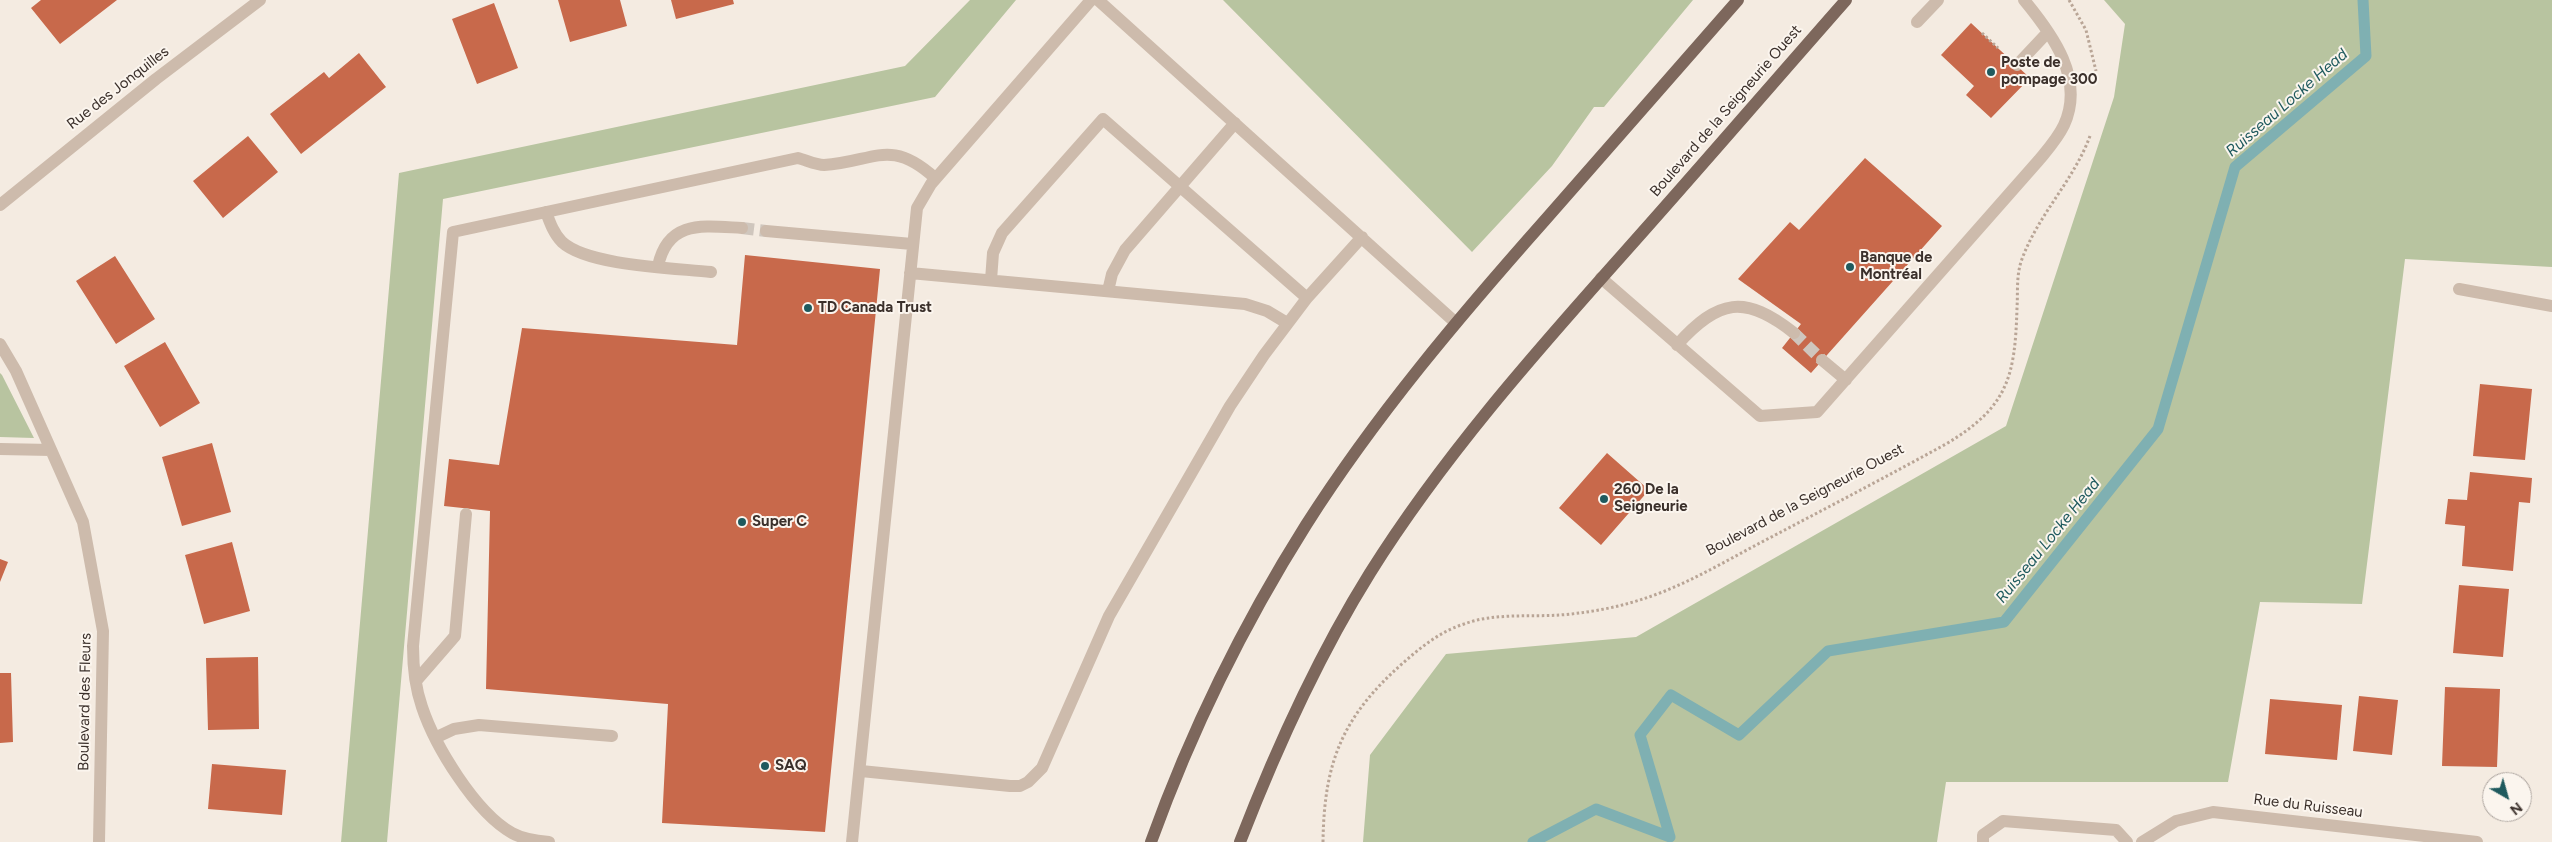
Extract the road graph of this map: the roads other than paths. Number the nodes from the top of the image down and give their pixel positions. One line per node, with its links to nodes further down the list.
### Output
1 (260, 0): 14 (street, Rue des Jonquilles)
2 (1091, 0): 12 (street)
3 (1098, 0): 11 (street)
4 (1738, 0): 29 (main road)
5 (1846, 0): 23 (main road, Boulevard de la Seigneurie Ouest)
6 (1938, 0): 8 (street)
7 (2024, 0): 9 (street)
8 (1916, 22)
9 (2048, 32): 10 (street); 35 (street)
10 (2017, 66)
11 (1235, 123): 13 (street); 18 (street)
12 (935, 178): 15 (street); 19 (street)
13 (1179, 186): 24 (street); 26 (street); 27 (street)
14 (0, 205)
15 (546, 212): 20 (street); 39 (street)
16 (742, 228): 20 (street)
17 (766, 231): 19 (street)
18 (1362, 237): 27 (street); 29 (street)
19 (912, 244): 22 (street)
20 (658, 266): 21 (street)
21 (711, 272)
22 (910, 273): 24 (street); 42 (street)
23 (1601, 278): 33 (street); 47 (main road, Boulevard de la Seigneurie Ouest)
24 (991, 280): 26 (street)
25 (2459, 289): 28 (street)
26 (1108, 291): 30 (street)
27 (1306, 298): 30 (street)
28 (2552, 306)
29 (1456, 322): 46 (main road)
30 (1287, 323): 42 (street)
31 (1794, 333): 33 (street)
32 (0, 344): 37 (street, Boulevard des Fleurs)
33 (1677, 345): 35 (street)
34 (1822, 360): 35 (street)
35 (1846, 380)
36 (0, 449): 37 (street)
37 (51, 450): 43 (street, Boulevard des Fleurs)
38 (466, 514): 39 (street)
39 (416, 681): 41 (street)
40 (612, 736): 41 (street)
41 (436, 737): 44 (street)
42 (861, 771): 45 (street)
43 (99, 842)
44 (549, 842)
45 (852, 842)
46 (1152, 842)
47 (1240, 842)
48 (1984, 842): 49 (street)
49 (2127, 842)
50 (2142, 842): 51 (street, Rue du Ruisseau)
51 (2477, 842)

